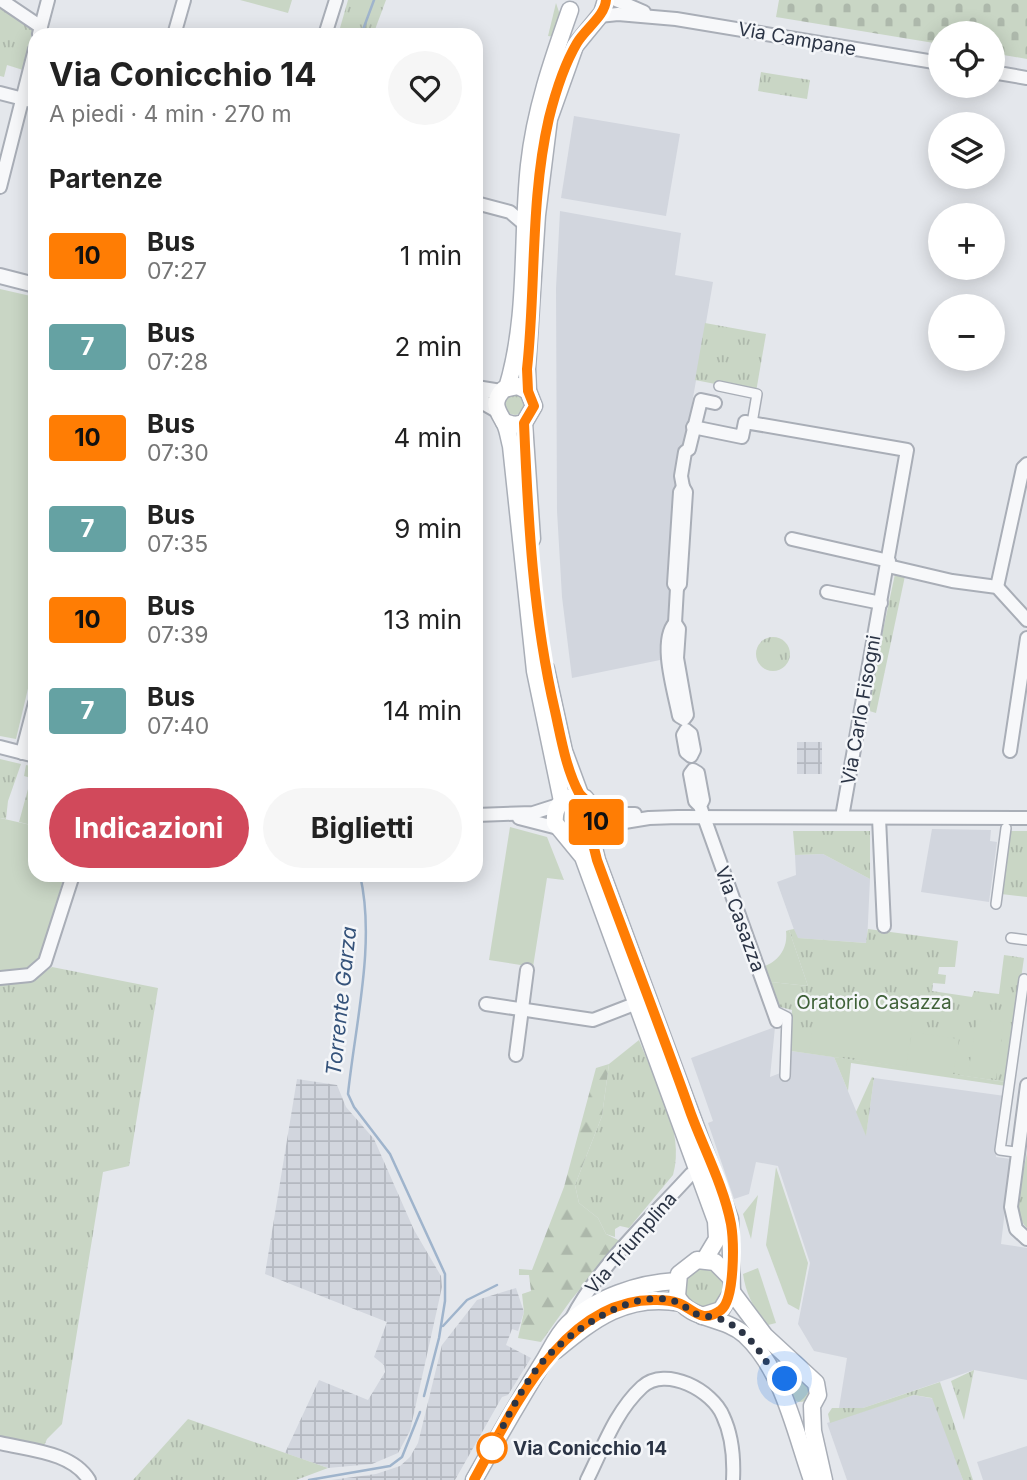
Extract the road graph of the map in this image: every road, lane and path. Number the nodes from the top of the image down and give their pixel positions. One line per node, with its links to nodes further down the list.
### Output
1 (1, 0): 10 (street)
2 (48, 0): 11 (street)
3 (184, 0): 12 (street)
4 (336, 0): 13 (street)
5 (606, 0): 9 (main road)
6 (616, 0): 8 (street, Via Campane)
7 (569, 5): 9 (main road); 22 (main road)
8 (654, 16): 9 (street, Via Campane); 14 (street, Via Campane)
9 (597, 17): 28 (main road)
10 (36, 28)
11 (41, 28)
12 (176, 28)
13 (327, 28)
14 (928, 61)
15 (1005, 74): 16 (street)
16 (1027, 78)
17 (0, 93): 18 (street)
18 (28, 100)
19 (28, 103): 20 (street)
20 (0, 187)
21 (483, 205): 22 (street)
22 (524, 224): 27 (main road)
23 (0, 276): 24 (street)
24 (28, 283)
25 (719, 386): 33 (street)
26 (483, 388): 27 (street)
27 (504, 390): 28 (main road); 31 (main road)
28 (528, 391): 32 (main road)
29 (483, 403): 31 (street)
30 (715, 403): 34 (street, Via Casazza)
31 (500, 416): 32 (main road); 49 (main road)
32 (524, 423): 48 (main road)
33 (751, 423): 34 (street); 38 (street, Via Carlo Fisogni)
34 (693, 427): 50 (street, Via Casazza)
35 (1027, 464): 36 (street)
36 (1021, 503): 39 (street)
37 (792, 539): 38 (street)
38 (889, 563): 39 (street); 41 (street, Via Carlo Fisogni)
39 (997, 587): 42 (street)
40 (827, 592): 41 (street)
41 (881, 603): 53 (street, Via Carlo Fisogni)
42 (1027, 620)
43 (1027, 638): 44 (street)
44 (1024, 670): 46 (street)
45 (0, 747): 47 (street)
46 (1010, 751)
47 (28, 754)
48 (587, 802): 49 (main road); 54 (street); 58 (main road)
49 (560, 803): 52 (street); 59 (main road)
50 (701, 811): 53 (street); 54 (street); 71 (street, Via Casazza)
51 (483, 815): 52 (street)
52 (509, 816): 59 (street)
53 (842, 817): 55 (street)
54 (649, 818): 58 (street)
55 (879, 818): 56 (street); 62 (street)
56 (1027, 818)
57 (1006, 828): 61 (street)
58 (592, 829): 59 (main road); 80 (main road)
59 (563, 832): 68 (main road, Via Triumplina)
60 (71, 882): 66 (street)
61 (996, 904)
62 (884, 926)
63 (1011, 938): 64 (street)
64 (1027, 940)
65 (527, 970): 70 (street)
66 (0, 978)
67 (1024, 979): 75 (street)
68 (637, 1003): 70 (street); 76 (main road, Via Triumplina)
69 (486, 1004): 70 (street)
70 (522, 1010): 72 (street)
71 (775, 1016): 73 (street)
72 (516, 1055)
73 (785, 1076)
74 (1027, 1085): 77 (street)
75 (1016, 1152)
76 (699, 1171): 78 (main road, Via Triumplina); 83 (street, Via Triumplina)
77 (1027, 1239)
78 (705, 1259): 79 (main road); 80 (main road)
79 (677, 1281): 81 (main road); 83 (main road)
80 (731, 1285): 82 (main road); 85 (main road)
81 (681, 1303): 82 (main road); 84 (main road)
82 (702, 1316): 86 (main road)
83 (570, 1322): 84 (main road)
84 (544, 1360): 92 (main road)
85 (807, 1374): 86 (main road); 88 (main road)
86 (781, 1391): 87 (main road)
87 (788, 1406): 88 (main road); 90 (main road)
88 (812, 1406): 97 (main road)
89 (0, 1443): 91 (street)
90 (806, 1462): 95 (street); 96 (main road)
91 (89, 1480)
92 (474, 1480)
93 (587, 1480): 94 (street)
94 (733, 1480)
95 (803, 1480)
96 (812, 1480)
97 (824, 1480)

